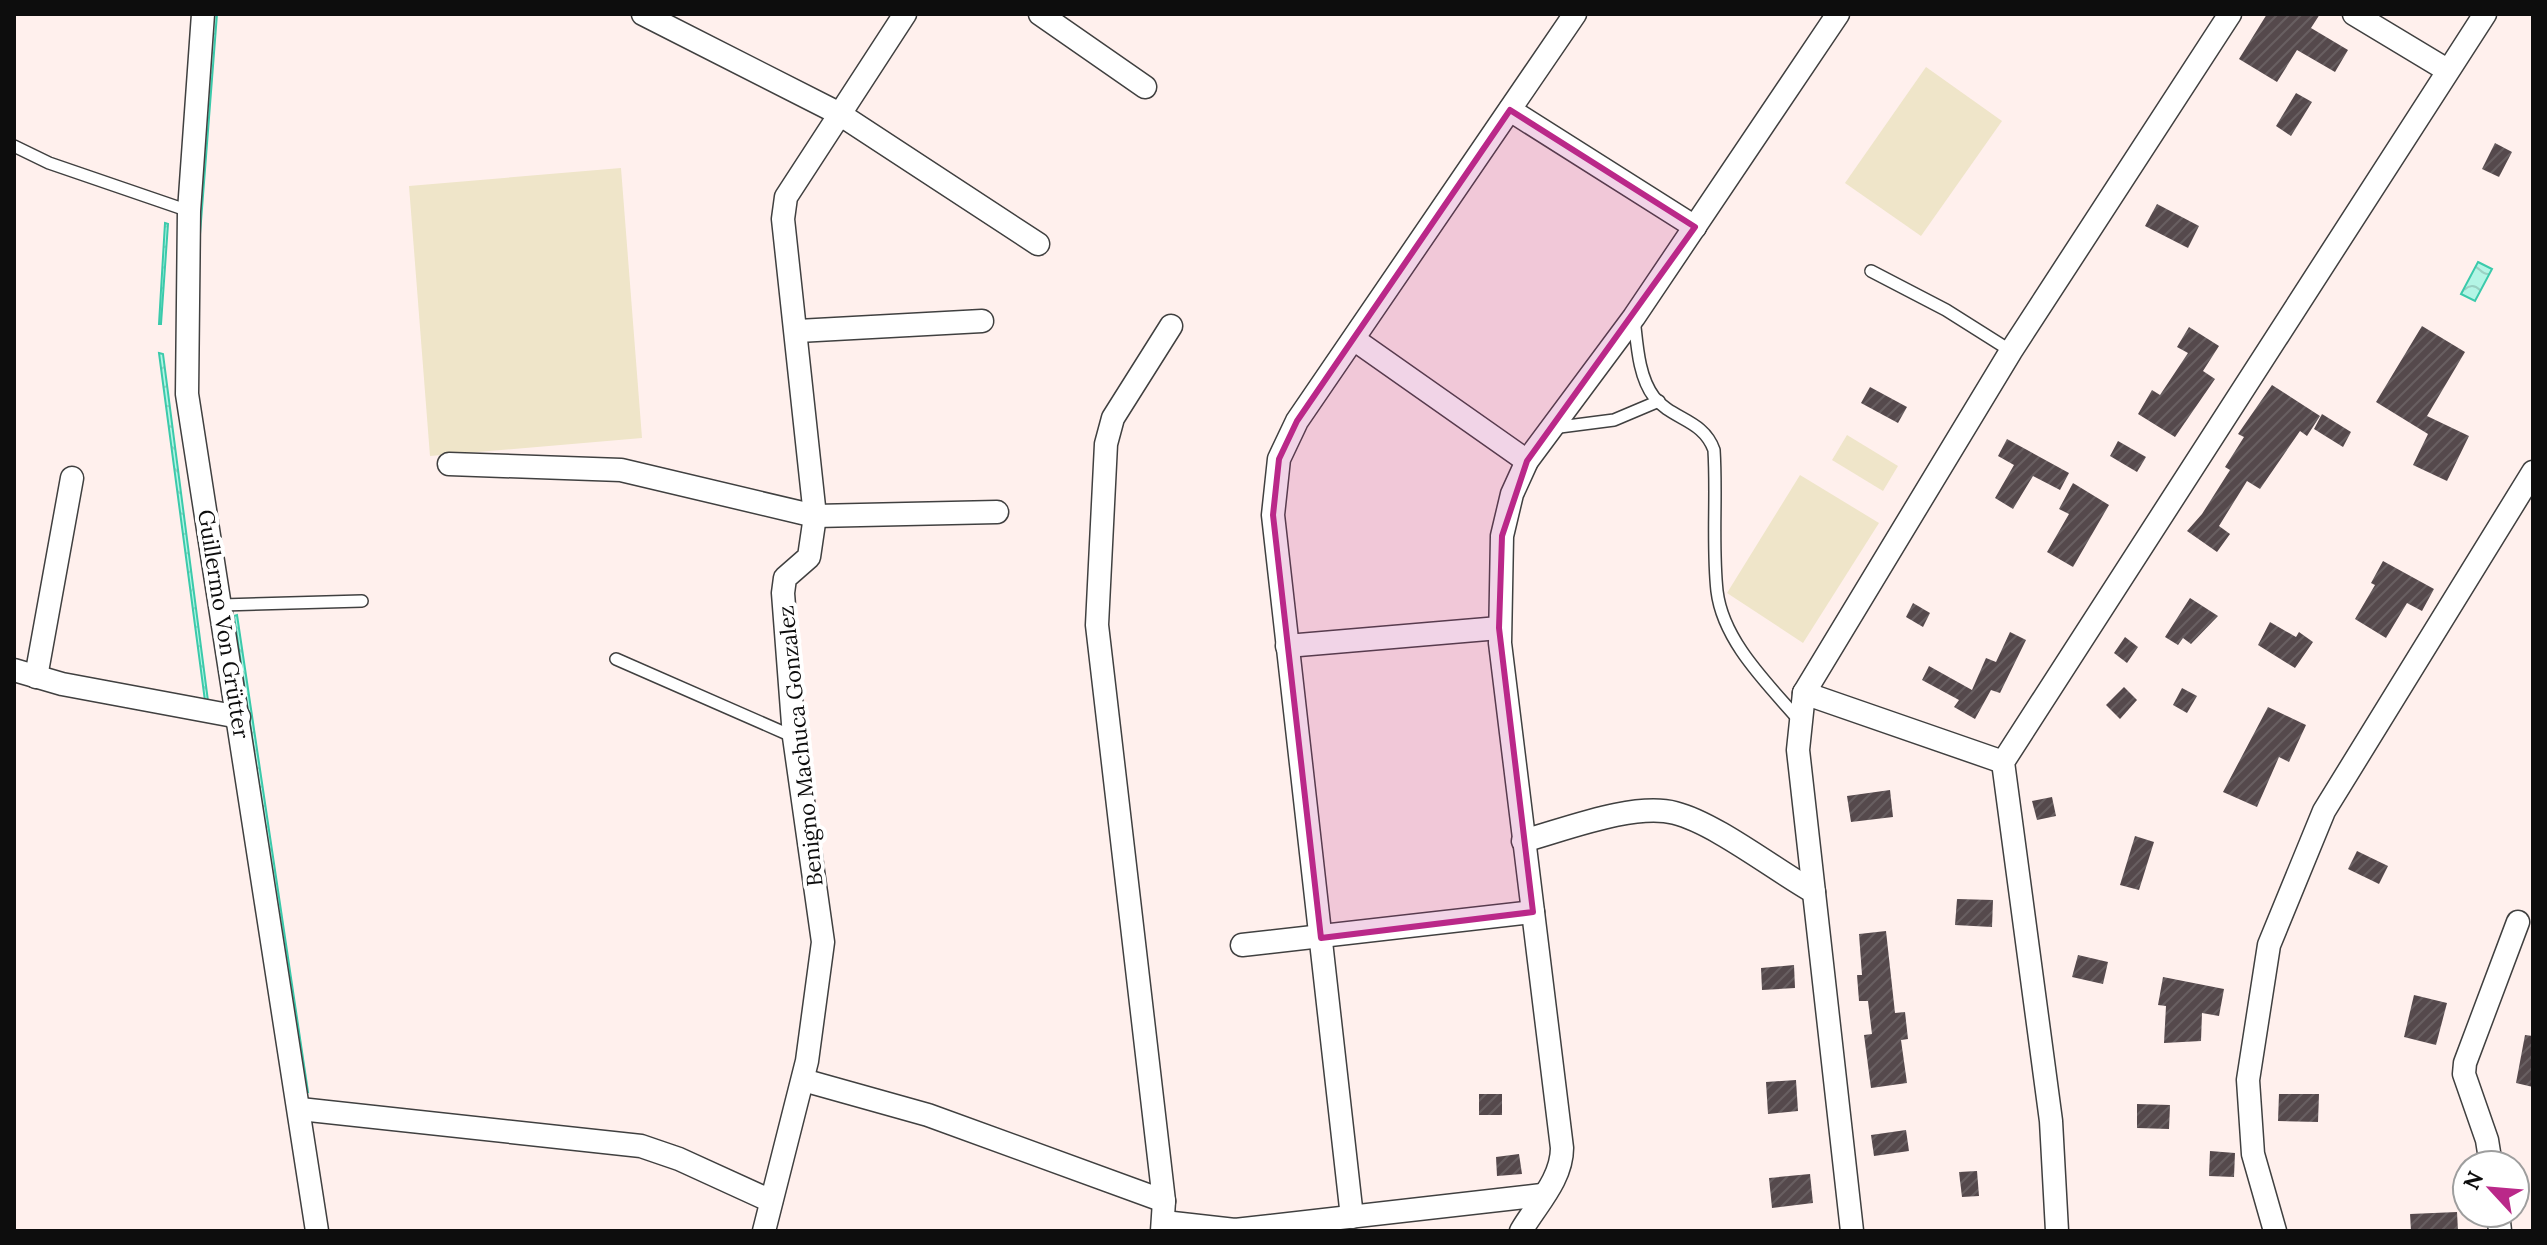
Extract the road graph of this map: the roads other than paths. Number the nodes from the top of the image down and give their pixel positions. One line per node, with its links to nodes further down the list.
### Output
1 (203, 14): 15 (street, Guillermo Von Grütter)
2 (643, 14): 13 (street)
3 (905, 14): 13 (street, Benigno Machuca Gonzalez)
4 (1040, 14): 11 (street)
5 (1575, 14): 12 (street)
6 (1838, 14): 16 (street)
7 (2230, 14): 24 (street)
8 (2354, 14): 10 (street)
9 (2485, 14): 10 (street)
10 (2447, 70): 44 (street)
11 (1145, 87)
12 (1510, 110): 16 (street); 23 (street)
13 (838, 113): 17 (street); 22 (street, Benigno Machuca Gonzalez)
14 (14, 146): 15 (lane)
15 (189, 211): 34 (street, Guillermo Von Grütter)
16 (1695, 227): 19 (street)
17 (1038, 244)
18 (1871, 271): 24 (lane)
19 (1634, 317): 25 (lane); 26 (street)
20 (982, 321): 22 (street)
21 (1171, 326): 57 (street)
22 (798, 331): 32 (street, Benigno Machuca Gonzalez)
23 (1355, 340): 27 (street); 36 (street)
24 (2011, 351): 40 (street)
25 (1659, 401): 26 (lane); 42 (lane)
26 (1551, 428): 27 (street)
27 (1527, 461): 35 (street)
28 (449, 464): 32 (street)
29 (2533, 472): 63 (street)
30 (72, 478): 39 (street)
31 (997, 512): 32 (street)
32 (815, 516): 43 (street, Benigno Machuca Gonzalez)
33 (362, 601): 34 (lane)
34 (222, 605): 41 (street, Guillermo Von Grütter)
35 (1499, 628): 36 (street); 45 (street)
36 (1287, 646): 49 (street)
37 (616, 659): 43 (lane)
38 (14, 670): 39 (street)
39 (36, 677): 41 (street)
40 (1804, 693): 42 (street); 44 (street)
41 (239, 717): 52 (street, Guillermo Von Grütter)
42 (1798, 719): 46 (street)
43 (794, 737): 51 (street, Benigno Machuca Gonzalez)
44 (2003, 762): 62 (street)
45 (1523, 841): 46 (street); 47 (street)
46 (1814, 892): 61 (street)
47 (1533, 912): 49 (street); 54 (street)
48 (2518, 922): 53 (street)
49 (1321, 938): 50 (street); 56 (street)
50 (1242, 945)
51 (803, 1080): 55 (street, Benigno Machuca Gonzalez); 57 (street)
52 (300, 1109): 55 (street); 58 (street, Guillermo Von Grütter)
53 (2488, 1149)
54 (1542, 1195): 56 (street); 60 (street)
55 (771, 1201): 59 (street, Benigno Machuca Gonzalez)
56 (1352, 1217): 57 (street)
57 (1163, 1218)
58 (317, 1231)
59 (764, 1231)
60 (1521, 1231)
61 (1852, 1231)
62 (2057, 1231)
63 (2275, 1231)

